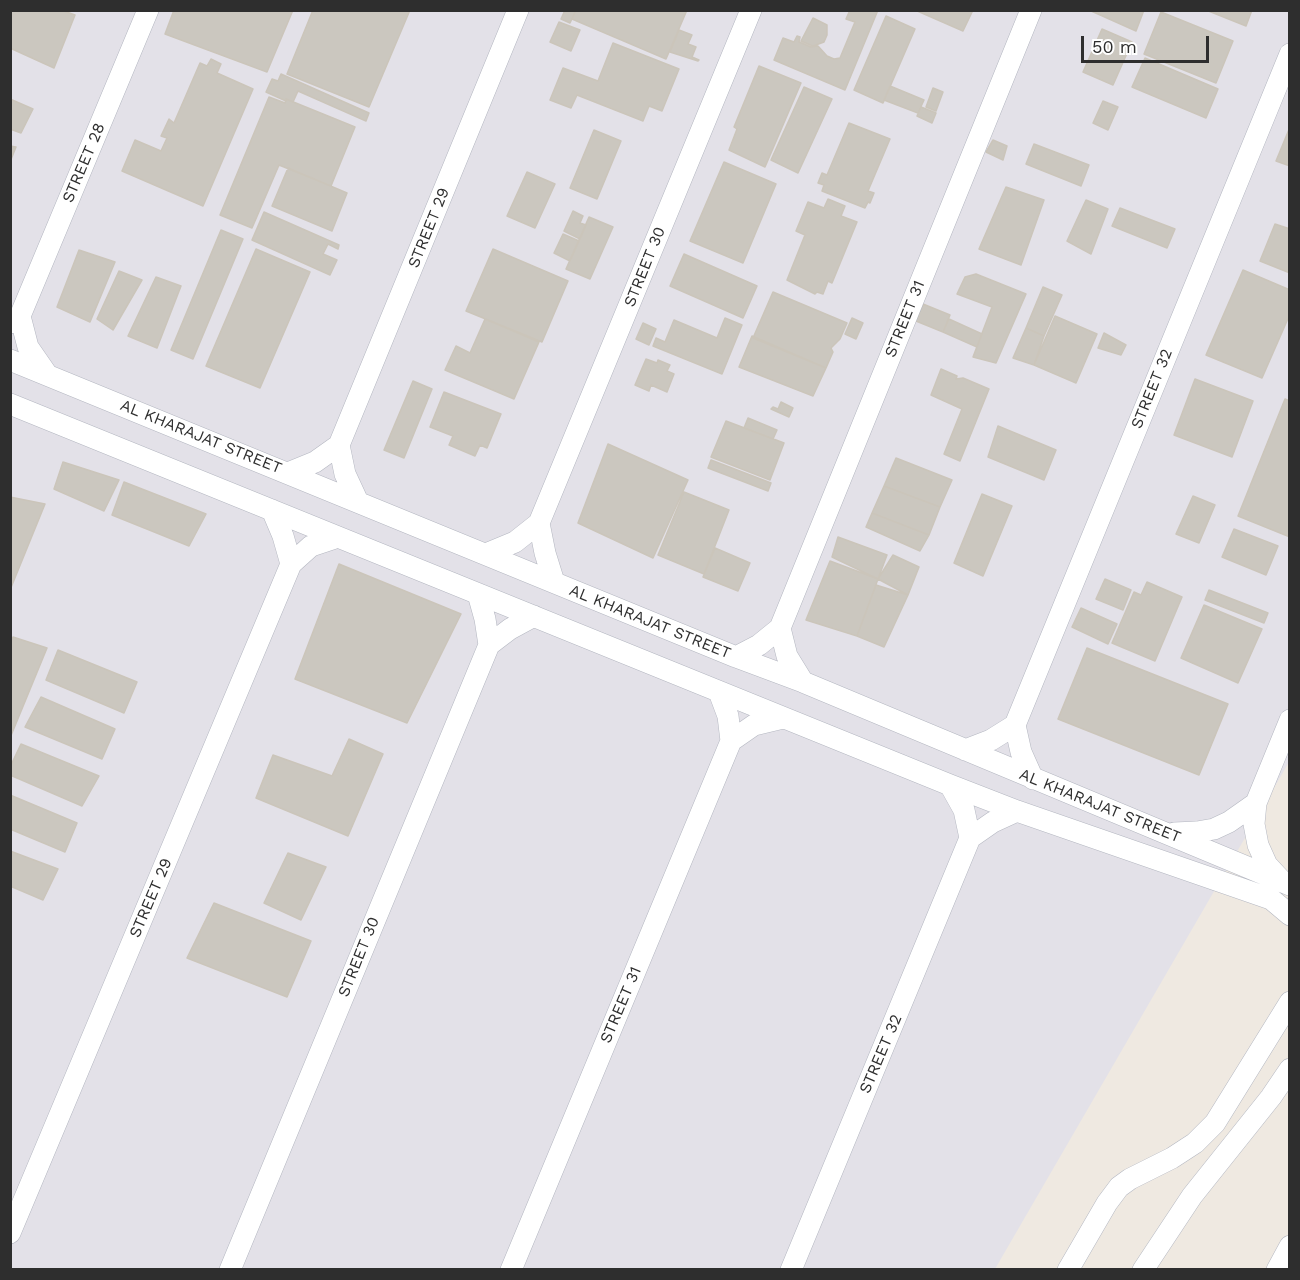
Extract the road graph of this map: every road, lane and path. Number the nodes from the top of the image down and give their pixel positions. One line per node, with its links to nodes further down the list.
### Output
1 (148, 10): 6 (street, STREET 28)
2 (518, 10): 10 (street, STREET 29)
3 (751, 10): 14 (street, STREET 30)
4 (1031, 10): 21 (street, STREET 31)
5 (1290, 54): 28 (street, STREET 32)
6 (15, 320): 8 (street, STREET 28)
7 (10, 360): 8 (street, AL KHARAJAT STREET)
8 (45, 373): 11 (street, AL KHARAJAT STREET)
9 (12, 406): 13 (street, AL KHARAJAT STREET)
10 (339, 445): 11 (street); 12 (street)
11 (288, 473): 12 (street, AL KHARAJAT STREET)
12 (358, 502): 16 (street, AL KHARAJAT STREET)
13 (272, 510): 15 (street, AL KHARAJAT STREET); 17 (street)
14 (539, 523): 16 (street, STREET 30); 18 (street)
15 (338, 537): 17 (street, STREET 29); 19 (street, AL KHARAJAT STREET)
16 (486, 554): 18 (street, AL KHARAJAT STREET)
17 (291, 564): 41 (street, STREET 29)
18 (554, 582): 23 (street, AL KHARAJAT STREET)
19 (478, 594): 20 (street, AL KHARAJAT STREET); 22 (street)
20 (534, 616): 22 (street); 25 (street, AL KHARAJAT STREET)
21 (780, 628): 23 (street); 24 (street)
22 (489, 645): 43 (street, STREET 30)
23 (736, 657): 24 (street, AL KHARAJAT STREET)
24 (803, 682): 30 (street, AL KHARAJAT STREET)
25 (719, 692): 26 (street, AL KHARAJAT STREET); 29 (street, STREET 31)
26 (783, 718): 29 (street); 32 (street, AL KHARAJAT STREET)
27 (1290, 720): 33 (street)
28 (1015, 724): 30 (street); 31 (street)
29 (730, 741): 44 (street, STREET 31)
30 (964, 750): 31 (street, AL KHARAJAT STREET)
31 (1033, 779): 35 (street, AL KHARAJAT STREET)
32 (951, 785): 34 (street, AL KHARAJAT STREET); 36 (street)
33 (1256, 803): 35 (street); 37 (street)
34 (1017, 811): 36 (street); 38 (street, AL KHARAJAT STREET)
35 (1164, 831): 37 (street, AL KHARAJAT STREET)
36 (970, 837): 45 (street, STREET 32)
37 (1285, 883)
38 (1290, 915)
39 (1290, 1002): 46 (street)
40 (1290, 1069): 47 (street)
41 (10, 1233)
42 (1290, 1246): 48 (street)
43 (230, 1269)
44 (511, 1269)
45 (791, 1269)
46 (1068, 1269)
47 (1143, 1269)
48 (1277, 1269)

